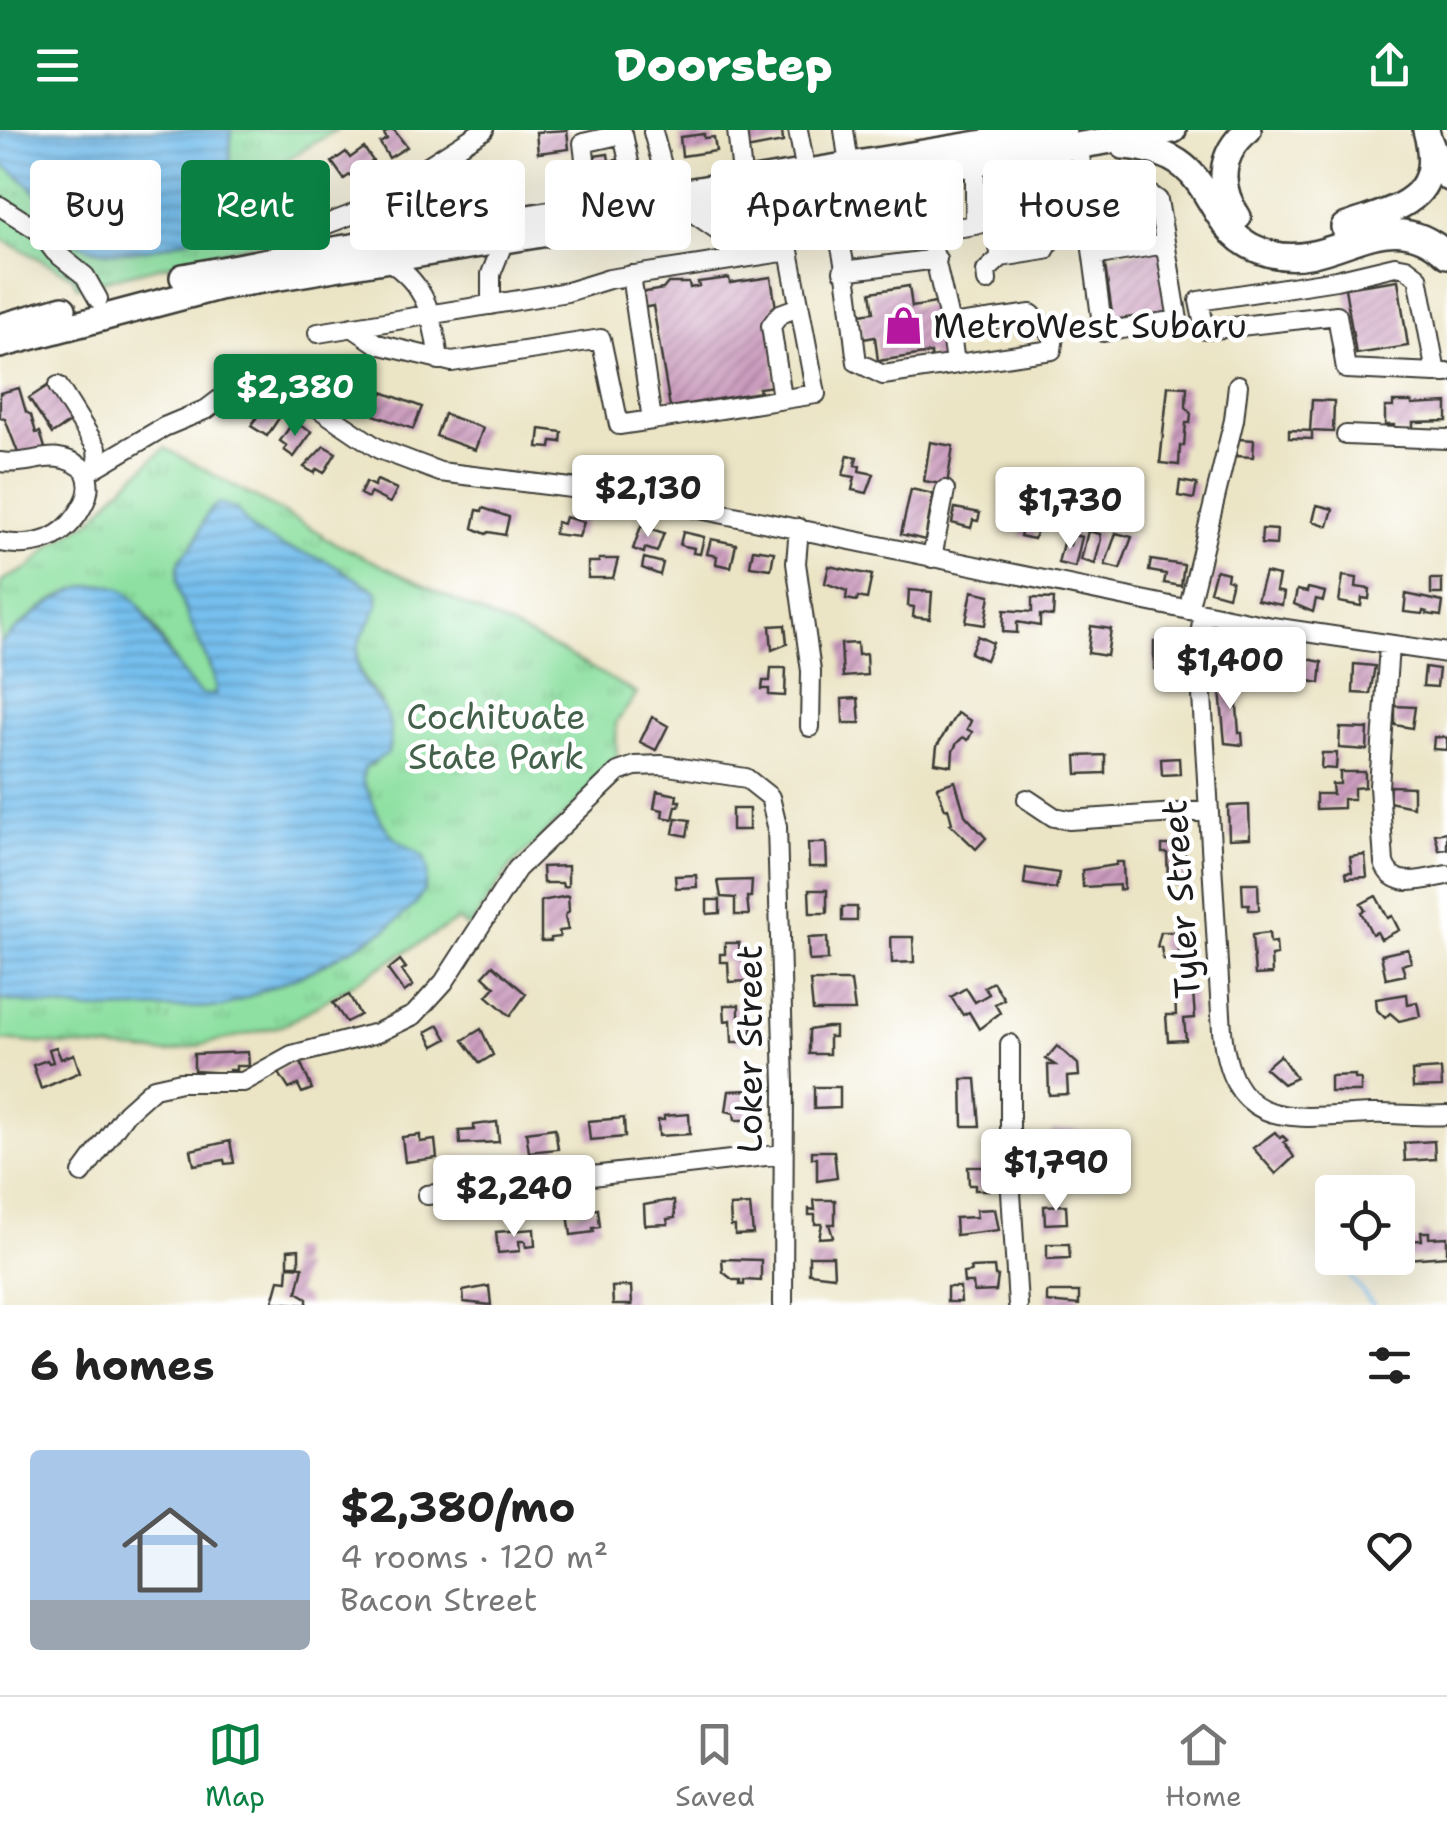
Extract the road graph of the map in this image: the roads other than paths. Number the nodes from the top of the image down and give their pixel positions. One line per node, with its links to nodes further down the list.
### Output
1 (484, 130): 27 (street)
2 (737, 130): 14 (street)
3 (798, 130): 15 (street)
4 (844, 130): 16 (street)
5 (1173, 130): 9 (highway)
6 (1248, 130): 7 (highway)
7 (1427, 130): 21 (main road)
8 (653, 132): 13 (street)
9 (1071, 138): 10 (highway); 17 (highway); 37 (highway)
10 (1035, 153): 18 (street); 19 (highway)
11 (585, 160): 12 (street)
12 (629, 160)
13 (663, 160)
14 (741, 160)
15 (805, 160)
16 (849, 160)
17 (891, 160)
18 (1036, 160)
19 (974, 163): 20 (highway); 26 (street)
20 (963, 165)
21 (1445, 172)
22 (1156, 198): 28 (street)
23 (0, 206): 47 (street)
24 (691, 211): 40 (street)
25 (545, 215): 47 (highway)
26 (983, 216)
27 (330, 223)
28 (1165, 244): 38 (street); 38 (street)
29 (446, 250): 42 (highway)
30 (500, 250): 48 (street)
31 (735, 250): 40 (street)
32 (841, 250): 43 (street)
33 (935, 250): 41 (street)
34 (997, 250): 39 (street)
35 (1045, 250): 39 (street)
36 (1092, 250): 38 (street)
37 (1447, 254)
38 (1093, 256)
39 (1000, 257): 46 (street)
40 (734, 259): 44 (street); 49 (street)
41 (937, 259): 43 (street); 52 (street)
42 (387, 260): 50 (street); 56 (highway)
43 (843, 270): 58 (street)
44 (631, 275): 48 (street); 63 (street)
45 (1334, 280): 51 (street); 51 (street); 59 (street)
46 (987, 281)
47 (98, 299): 53 (highway)
48 (491, 305): 50 (street)
49 (800, 307): 62 (street); 62 (street)
50 (433, 314): 54 (street); 57 (street)
51 (1337, 315): 59 (street)
52 (950, 324): 58 (street); 58 (street)
53 (0, 327)
54 (352, 327): 55 (street); 57 (street)
55 (318, 333)
56 (0, 345)
57 (438, 360): 63 (street)
58 (955, 364)
59 (1441, 373)
60 (1238, 385): 72 (street, Tyler Street)
61 (58, 386): 67 (street)
62 (782, 398): 63 (street)
63 (652, 420)
64 (1346, 435): 65 (street)
65 (1447, 439)
66 (0, 462): 67 (street)
67 (92, 468): 69 (street); 70 (street)
68 (944, 490): 71 (street)
69 (800, 528): 71 (street); 75 (street)
70 (0, 542)
71 (932, 558): 72 (street)
72 (1195, 612): 73 (street); 77 (street, Tyler Street)
73 (1389, 646): 74 (street); 78 (street)
74 (1447, 653)
75 (810, 726)
76 (1027, 800): 77 (street)
77 (1208, 811): 80 (street, Tyler Street)
78 (1447, 874)
79 (1010, 1044): 85 (street)
80 (1447, 1115)
81 (783, 1154): 82 (street, Loker Street); 83 (street); 84 (street, Loker Street)
82 (82, 1173)
83 (426, 1195)
84 (783, 1305)
85 (1018, 1305)

